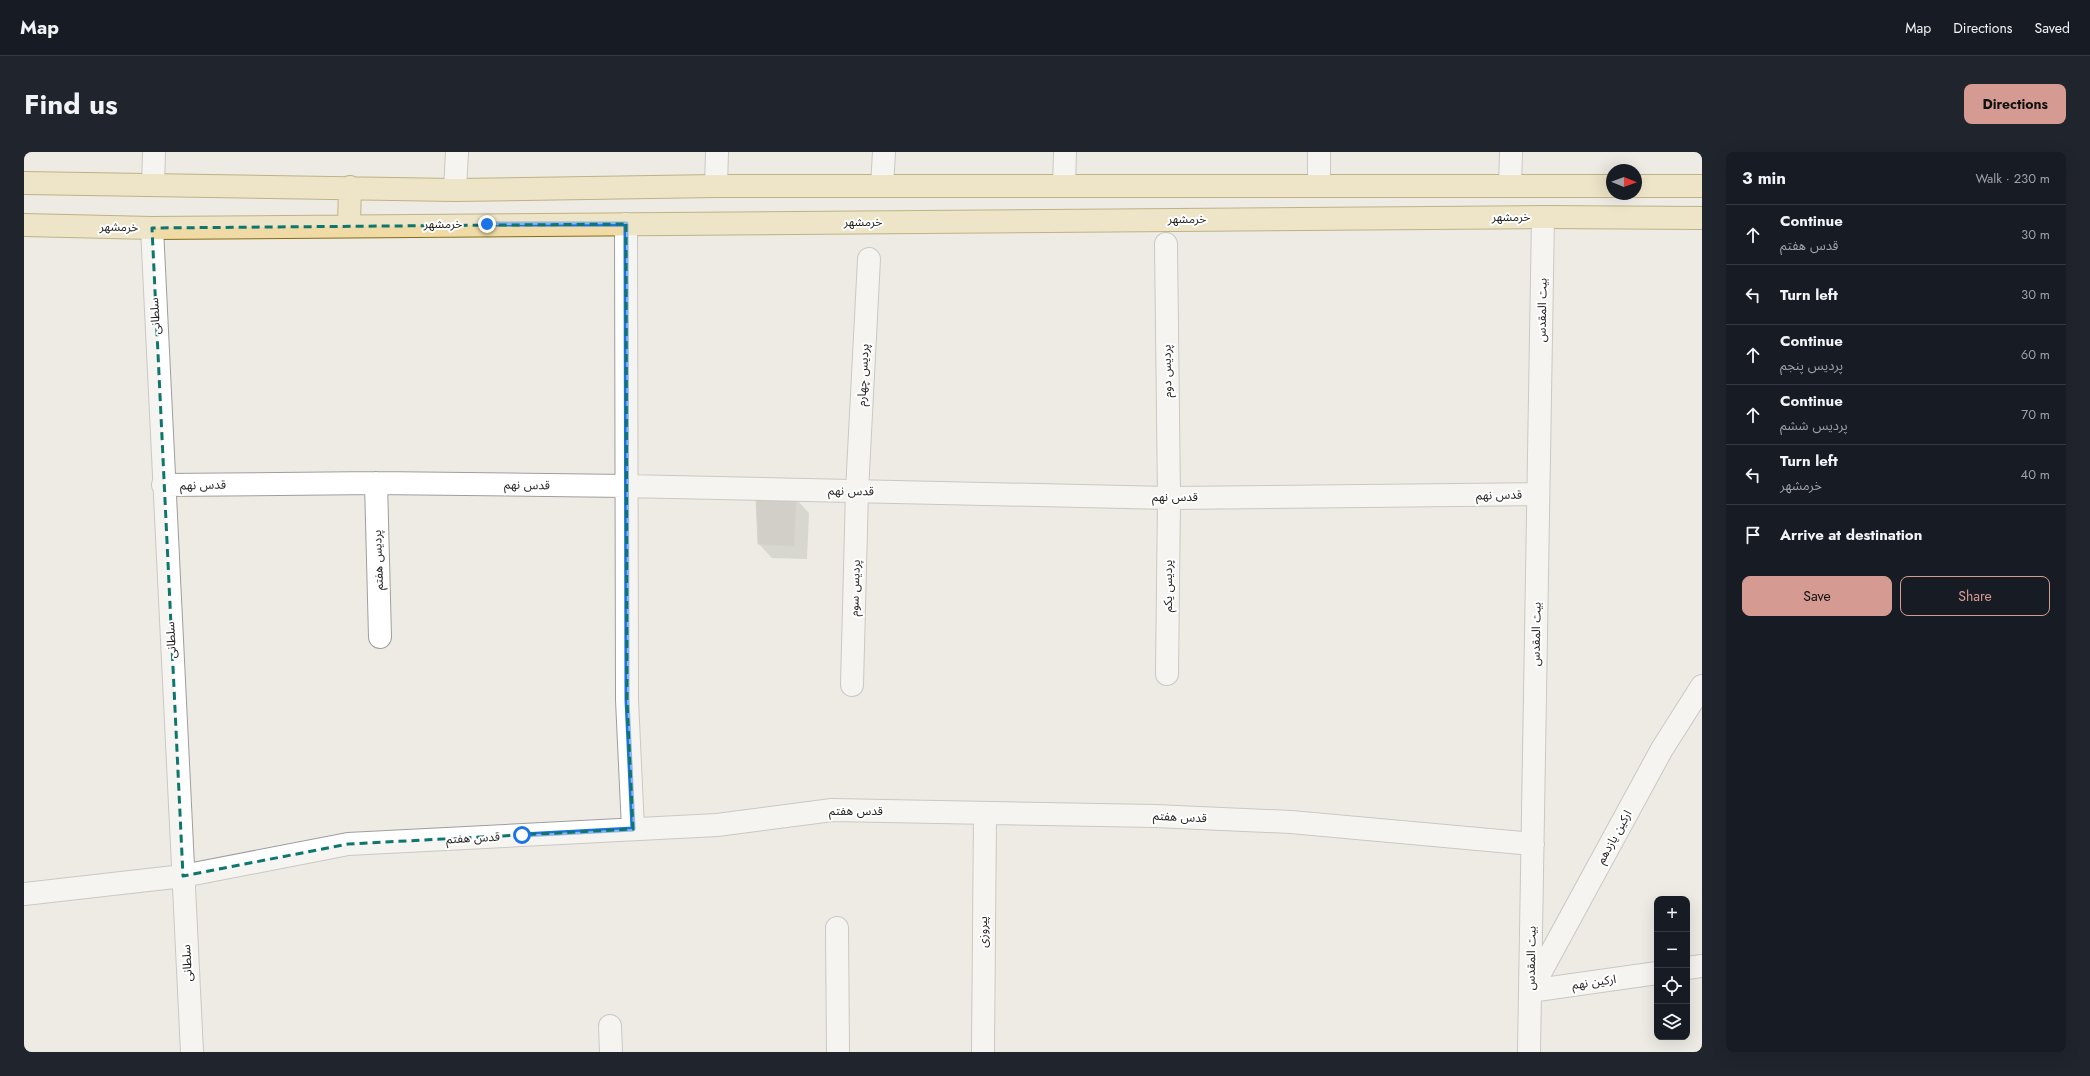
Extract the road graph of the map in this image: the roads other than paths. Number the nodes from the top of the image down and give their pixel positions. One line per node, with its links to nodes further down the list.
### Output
1 (154, 152): 9 (street)
2 (457, 152): 19 (street)
3 (717, 152): 10 (street)
4 (884, 152): 11 (street)
5 (1065, 152): 12 (street)
6 (1319, 152): 13 (street)
7 (1511, 152): 14 (street)
8 (24, 183): 9 (main road)
9 (153, 185): 18 (main road)
10 (716, 186): 11 (main road); 19 (main road)
11 (882, 186): 12 (main road)
12 (1064, 186): 13 (main road)
13 (1319, 186): 14 (main road)
14 (1510, 186): 15 (main road)
15 (1606, 186)
16 (1642, 186): 17 (main road)
17 (1702, 186)
18 (350, 188): 19 (main road); 24 (main road)
19 (455, 190)
20 (1543, 217): 21 (main road, خرمشهر); 22 (main road, خرمشهر); 32 (street, بیت المقدس)
21 (1702, 218)
22 (626, 224): 24 (main road, خرمشهر); 30 (street)
23 (24, 225): 25 (main road, خرمشهر)
24 (349, 225): 25 (main road, خرمشهر)
25 (152, 228): 29 (street, سلطانی)
26 (1166, 244): 33 (street, پردیس دوم)
27 (869, 259): 31 (street, پردیس چهارم)
28 (376, 483): 29 (street, قدس نهم); 30 (street, قدس نهم); 34 (street, پردیس هفتم)
29 (163, 485): 41 (street, سلطانی)
30 (626, 486): 31 (street, قدس نهم); 39 (street)
31 (857, 491): 33 (street, قدس نهم); 36 (street, پردیس سوم)
32 (1538, 494): 33 (street, قدس نهم); 40 (street, بیت المقدس)
33 (1169, 498): 35 (street, پردیس یکم)
34 (380, 637)
35 (1167, 674)
36 (852, 685)
37 (1702, 686): 47 (street, ارکین یازدهم)
38 (985, 813): 39 (street, قدس هفتم); 40 (street, قدس هفتم); 52 (street, پیروزی)
39 (633, 829): 41 (street, قدس هفتم)
40 (1533, 844): 47 (street, بیت المقدس)
41 (183, 876): 42 (street, قدس هفتم); 49 (street, سلطانی)
42 (24, 894)
43 (837, 928): 51 (street)
44 (1702, 966): 45 (street)
45 (1690, 968)
46 (1654, 973): 47 (street, ارکین نهم)
47 (1530, 990): 53 (street, بیت المقدس)
48 (610, 1026): 50 (street)
49 (192, 1052)
50 (611, 1052)
51 (838, 1052)
52 (983, 1052)
53 (1529, 1052)

